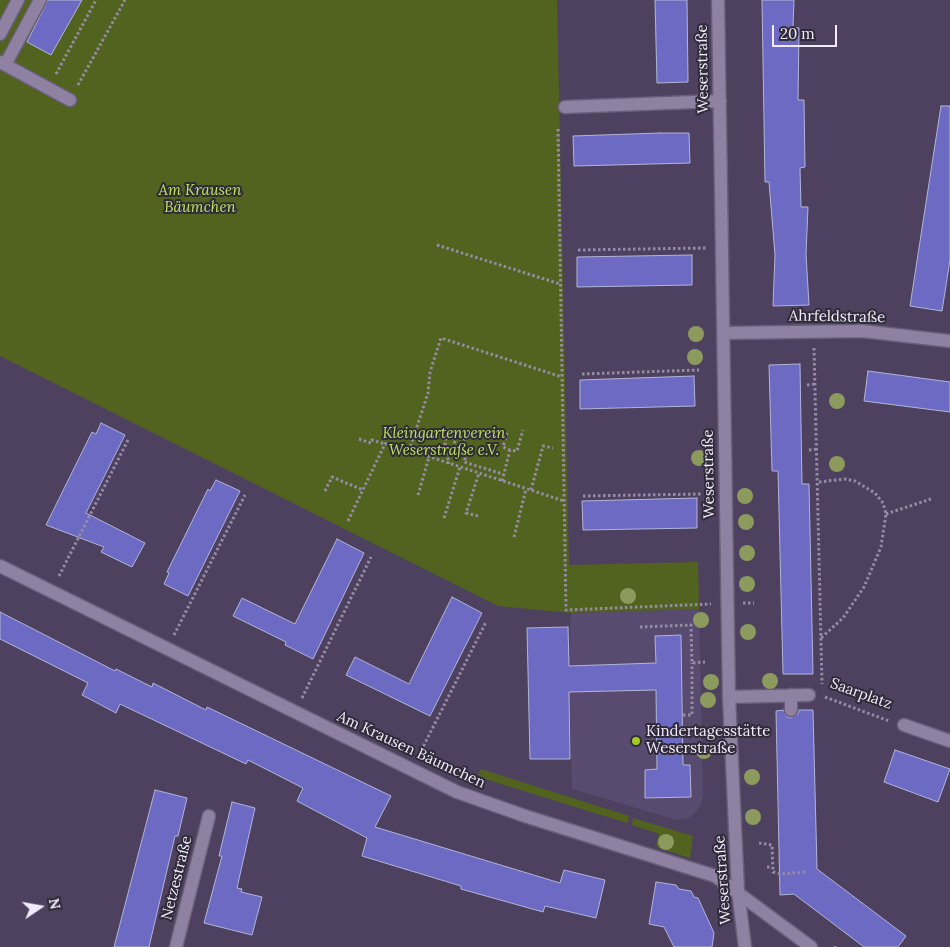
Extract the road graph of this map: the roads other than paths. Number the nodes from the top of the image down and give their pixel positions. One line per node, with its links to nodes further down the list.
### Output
1 (18, 0): 4 (street)
2 (40, 0): 5 (street)
3 (718, 0): 7 (street, Weserstraße)
4 (0, 34)
5 (3, 64): 6 (street)
6 (70, 100)
7 (720, 101): 8 (street); 9 (street, Weserstraße)
8 (565, 107)
9 (724, 334): 10 (street, Ahrfeldstraße); 14 (street, Weserstraße)
10 (950, 341)
11 (0, 566): 19 (street, Am Krausen Bäumchen)
12 (790, 695): 13 (street, Saarplatz); 14 (street, Saarplatz); 15 (street)
13 (809, 695)
14 (729, 697): 19 (street, Weserstraße)
15 (791, 710)
16 (904, 725): 17 (street, Saarplatz)
17 (950, 741)
18 (209, 816): 20 (street, Netzestraße)
19 (738, 891): 21 (street, Weserstraße); 22 (street, Am Krausen Bäumchen)
20 (176, 947)
21 (745, 947)
22 (810, 947)

